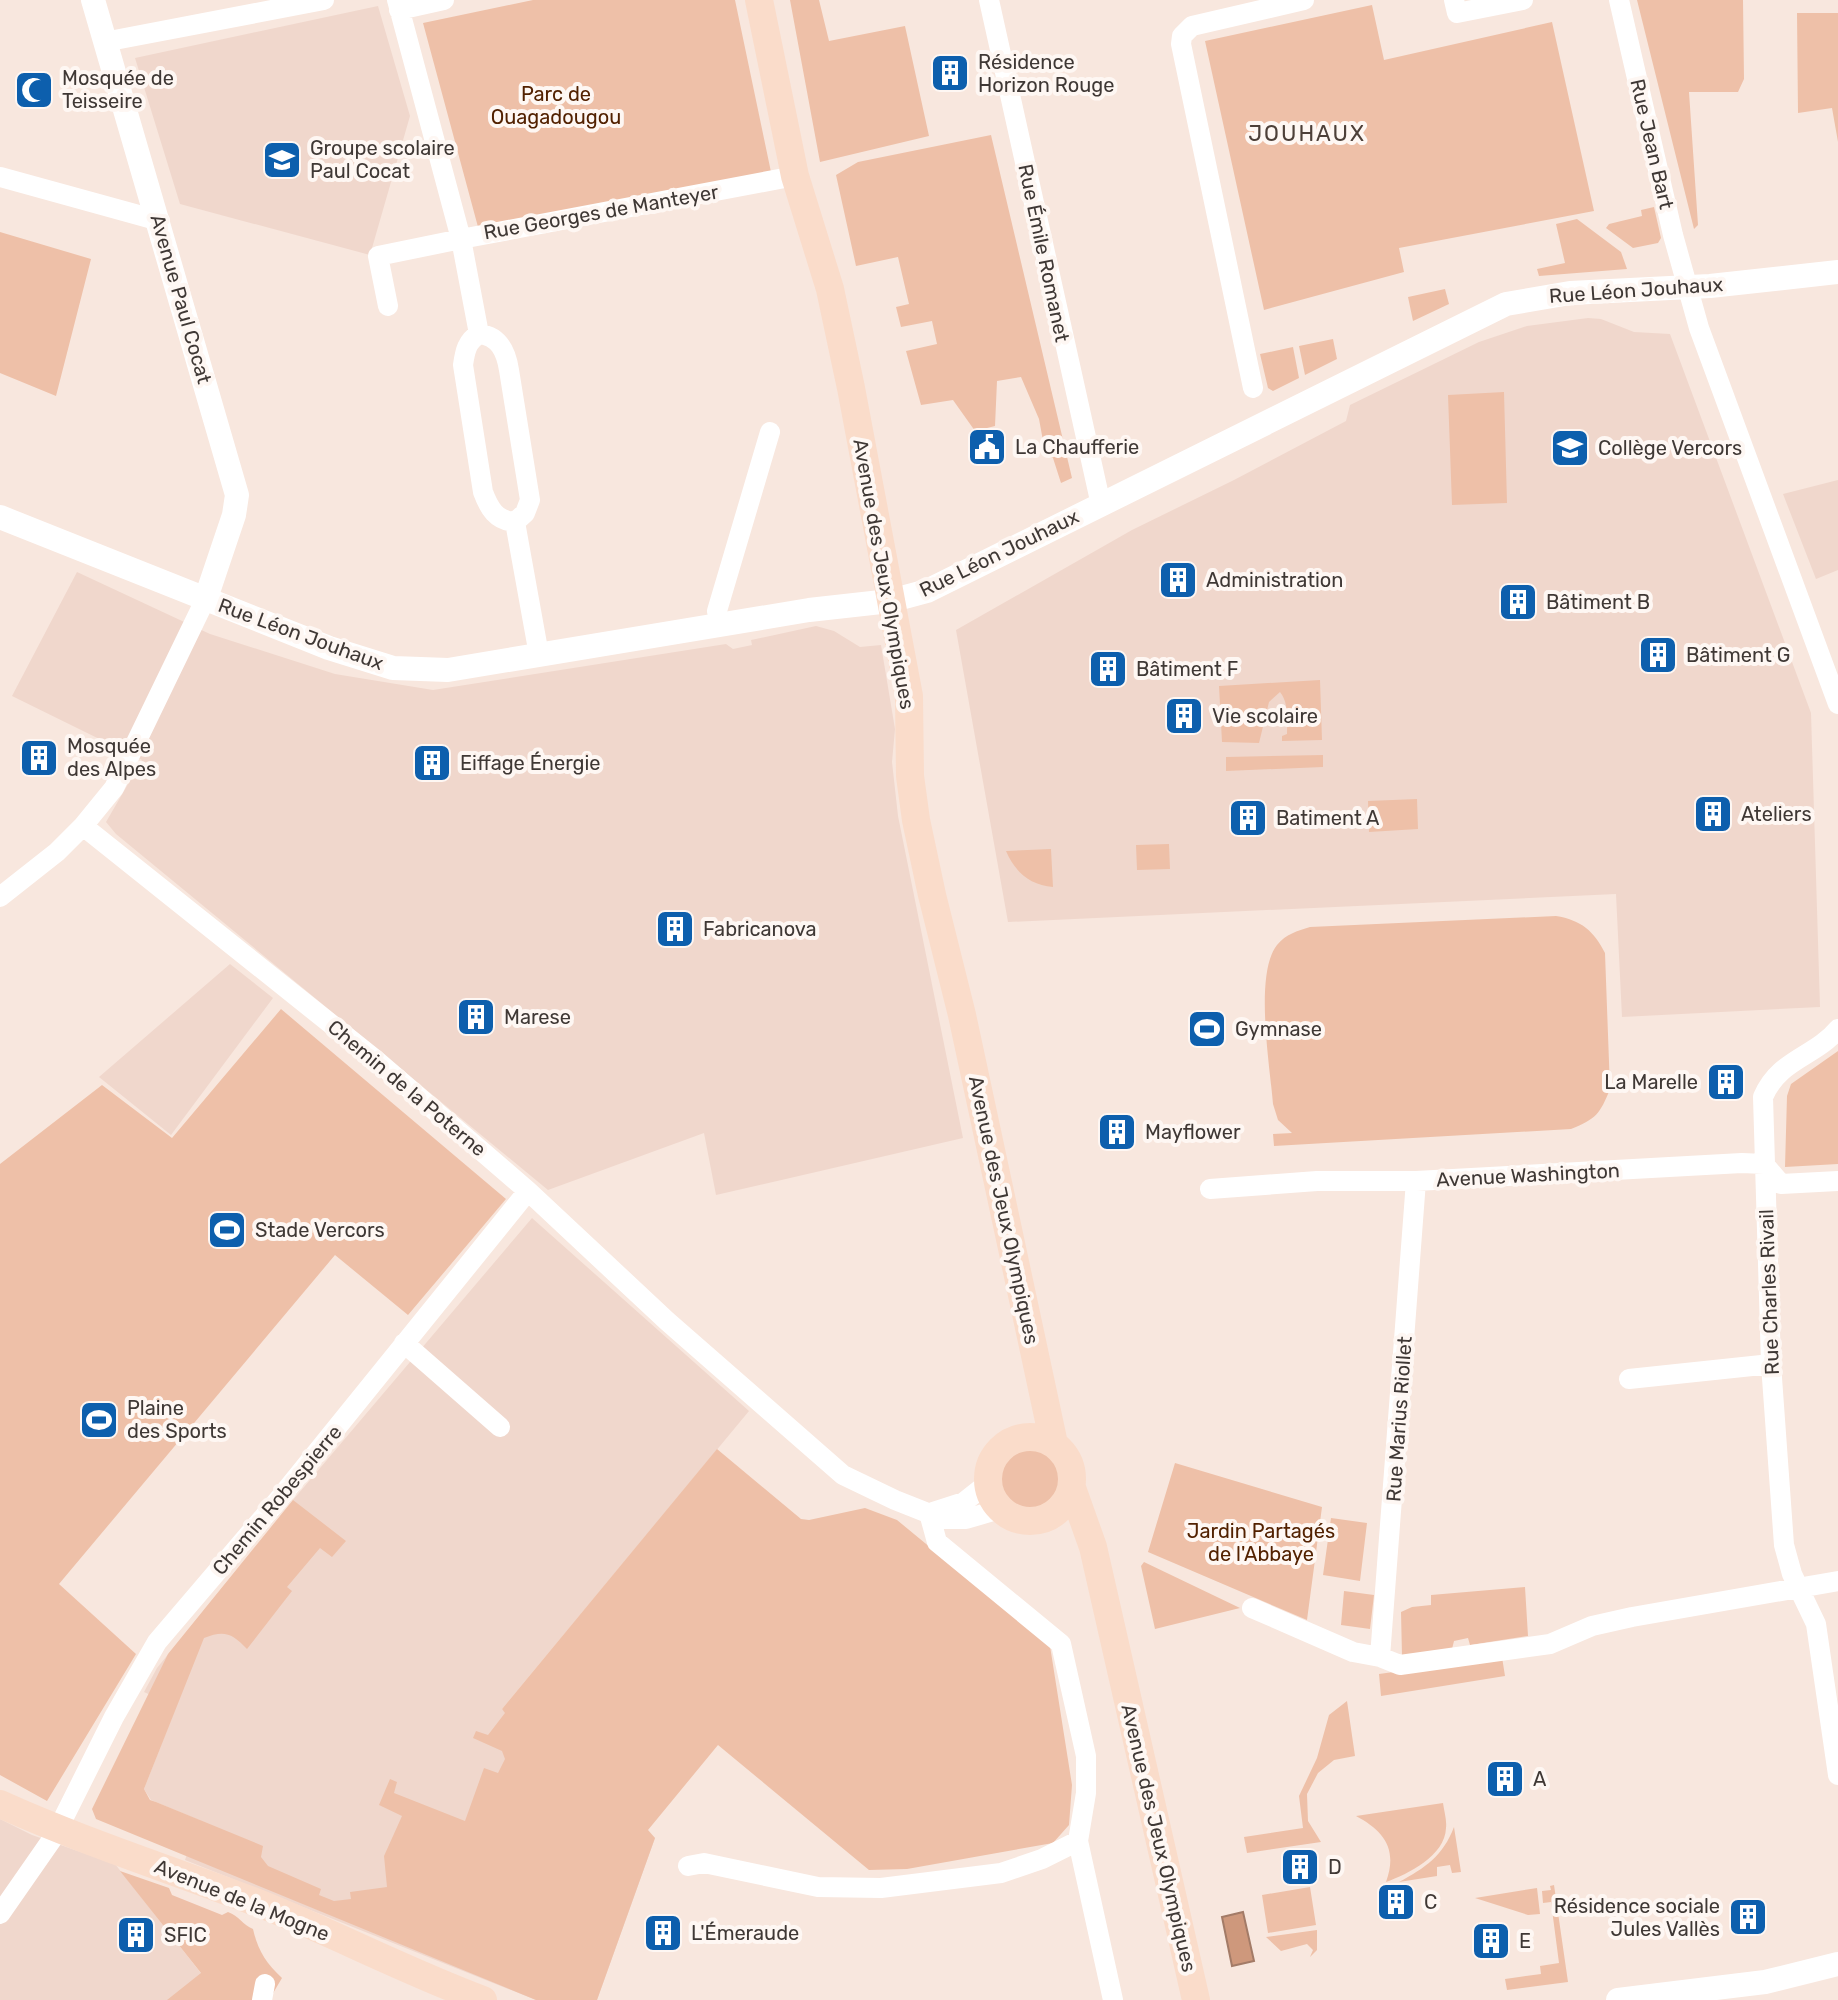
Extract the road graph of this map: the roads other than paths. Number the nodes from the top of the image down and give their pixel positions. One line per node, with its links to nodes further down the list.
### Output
1 (93, 0): 11 (street, Avenue Paul Cocat)
2 (324, 0): 11 (street)
3 (444, 0): 10 (street)
4 (759, 0): 12 (main road, Avenue des Jeux Olympiques)
5 (989, 0): 22 (street, Rue Émile Romanet)
6 (1304, 0): 20 (street)
7 (1454, 0): 8 (street)
8 (1523, 0)
9 (1619, 0): 17 (street, Rue Jean Bart)
10 (398, 5): 15 (street, Rue Georges de Manteyer)
11 (104, 42): 14 (street, Avenue Paul Cocat)
12 (795, 176): 15 (street, Rue Georges de Manteyer); 26 (main road, Avenue des Jeux Olympiques)
13 (0, 177): 14 (street)
14 (160, 221): 25 (street, Avenue Paul Cocat)
15 (461, 239): 18 (street); 19 (street)
16 (1838, 272): 17 (street, Rue Léon Jouhaux)
17 (1686, 287): 22 (street, Rue Léon Jouhaux); 29 (street, Rue Jean Bart)
18 (388, 306)
19 (479, 334): 24 (street); 24 (street)
20 (1253, 388)
21 (770, 432): 27 (street)
22 (1101, 505): 26 (street, Rue Léon Jouhaux)
23 (0, 517): 25 (street, Rue Léon Jouhaux)
24 (515, 522): 28 (street)
25 (206, 598): 28 (street, Rue Léon Jouhaux); 30 (street)
26 (890, 601): 27 (street, Rue Léon Jouhaux); 41 (main road, Avenue des Jeux Olympiques)
27 (720, 624): 28 (street, Rue Léon Jouhaux)
28 (539, 655)
29 (1838, 704)
30 (83, 826): 31 (street); 37 (street, Chemin de la Poterne)
31 (0, 897)
32 (1838, 1029): 33 (street, Rue Charles Rivail)
33 (1764, 1164): 34 (street, Avenue Washington); 35 (street); 39 (street, Rue Charles Rivail)
34 (1416, 1181): 36 (street, Avenue Washington); 54 (street, Rue Marius Riollet)
35 (1838, 1181)
36 (1210, 1189)
37 (528, 1191): 38 (street, Chemin Robespierre); 48 (street, Chemin de la Poterne)
38 (404, 1343): 42 (street); 57 (street, Chemin Robespierre)
39 (1771, 1364): 40 (street); 52 (street, Rue Charles Rivail)
40 (1629, 1379)
41 (1041, 1386): 43 (main road); 44 (main road, Avenue des Jeux Olympiques)
42 (500, 1427)
43 (1015, 1439): 44 (main road); 45 (main road)
44 (1054, 1444): 46 (main road)
45 (988, 1483): 47 (main road); 48 (street)
46 (1072, 1488): 49 (main road); 50 (main road, Avenue des Jeux Olympiques)
47 (1000, 1509): 48 (street, Chemin de la Poterne); 49 (main road)
48 (929, 1513): 58 (street)
49 (1050, 1517): 50 (main road)
50 (1089, 1535): 64 (main road, Avenue des Jeux Olympiques)
51 (1838, 1581): 52 (street)
52 (1800, 1588): 54 (street); 55 (street, Rue Charles Rivail)
53 (1252, 1608): 54 (street)
54 (1380, 1657)
55 (1838, 1775)
56 (0, 1804): 57 (main road, Avenue de la Mogne)
57 (58, 1830): 60 (street, Chemin Robespierre); 62 (main road, Avenue de la Mogne)
58 (1078, 1841): 59 (street); 63 (street)
59 (688, 1866)
60 (0, 1914)
61 (1838, 1964): 65 (street)
62 (483, 2000)
63 (1113, 2000)
64 (1196, 2000)
65 (1618, 2000)

